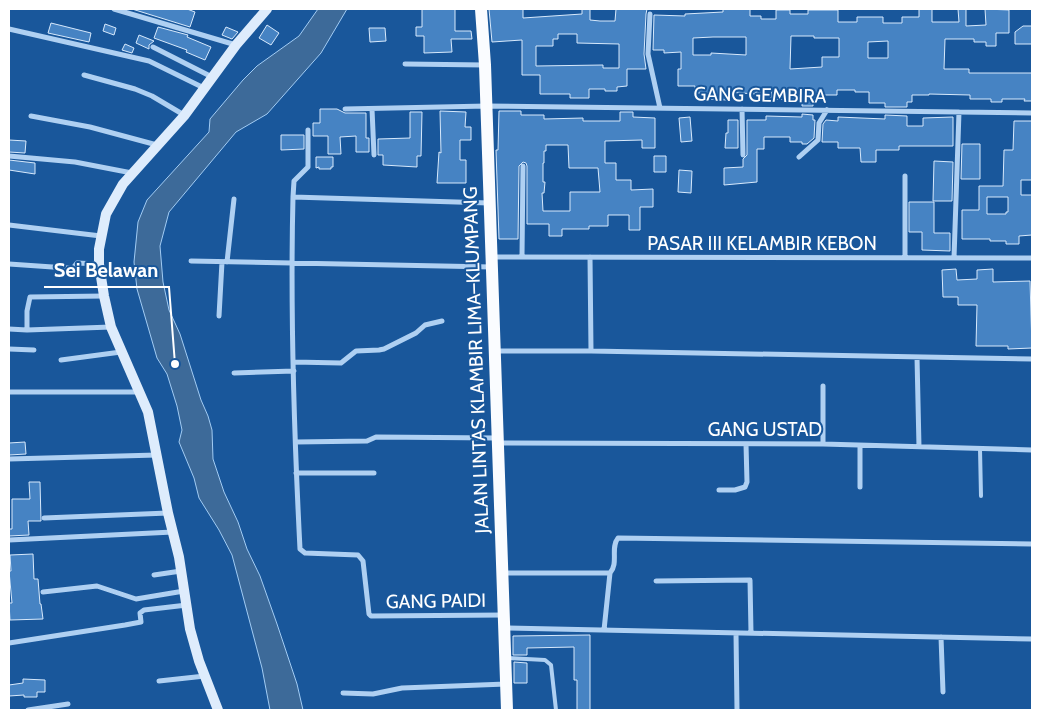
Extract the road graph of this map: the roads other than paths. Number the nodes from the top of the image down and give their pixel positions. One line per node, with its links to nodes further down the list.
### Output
1 (114, 9): 6 (street)
2 (265, 9): 6 (street)
3 (481, 9): 9 (main road, JALAN LINTAS KLAMBIR LIMA–KLUMPANG)
4 (650, 14): 14 (street)
5 (9, 29): 12 (street)
6 (236, 45): 11 (street)
7 (153, 47): 11 (street)
8 (405, 64): 9 (street)
9 (486, 65): 13 (main road, JALAN LINTAS KLAMBIR LIMA–KLUMPANG)
10 (84, 75): 22 (street)
11 (212, 77): 12 (street)
12 (204, 88): 22 (street)
13 (487, 106): 14 (street, GANG GEMBIRA); 15 (street, GANG GEMBIRA); 34 (main road, JALAN LINTAS KLAMBIR LIMA–KLUMPANG)
14 (660, 108): 17 (street, GANG GEMBIRA)
15 (372, 109): 16 (street, GANG GEMBIRA); 27 (street)
16 (345, 110)
17 (742, 110): 18 (street, GANG GEMBIRA); 25 (street)
18 (827, 110): 19 (street, GANG GEMBIRA); 28 (street)
19 (959, 112): 20 (street, GANG GEMBIRA); 40 (street)
20 (1032, 113)
21 (31, 116): 24 (street)
22 (184, 116): 24 (street)
23 (308, 130): 32 (street)
24 (158, 145): 30 (street)
25 (743, 155)
26 (9, 156): 30 (street)
27 (374, 156)
28 (799, 157)
29 (523, 166): 37 (street)
30 (132, 173): 36 (street)
31 (905, 176): 39 (street)
32 (294, 197): 34 (street); 47 (street)
33 (234, 199): 43 (street)
34 (489, 203): 44 (main road, JALAN LINTAS KLAMBIR LIMA–KLUMPANG)
35 (9, 225): 36 (street)
36 (101, 236): 46 (street)
37 (522, 257): 38 (street, PASAR III KELAMBIR KEBON); 44 (street, PASAR III KELAMBIR KEBON)
38 (590, 257): 39 (street, PASAR III KELAMBIR KEBON); 56 (street)
39 (905, 258): 40 (street, PASAR III KELAMBIR KEBON)
40 (954, 258): 41 (street, PASAR III KELAMBIR KEBON)
41 (1032, 258)
42 (191, 261): 43 (street, PASAR III KELAMBIR KEBON)
43 (225, 262): 47 (street, PASAR III KELAMBIR KEBON); 49 (street)
44 (492, 262): 47 (street, PASAR III KELAMBIR KEBON); 57 (main road, JALAN LINTAS KLAMBIR LIMA–KLUMPANG)
45 (9, 264): 46 (street)
46 (99, 264): 48 (street)
47 (292, 264): 62 (street)
48 (104, 296): 51 (street); 53 (street)
49 (219, 316)
50 (442, 321): 62 (street)
51 (110, 327): 53 (street); 58 (street)
52 (9, 329): 53 (street)
53 (28, 330)
54 (9, 349): 55 (street)
55 (34, 350)
56 (590, 350): 57 (street); 59 (street)
57 (495, 351): 68 (main road, JALAN LINTAS KLAMBIR LIMA–KLUMPANG)
58 (121, 352): 61 (street); 67 (street)
59 (917, 357): 60 (street); 73 (street)
60 (1032, 359)
61 (61, 360)
62 (294, 362): 63 (street)
63 (294, 372): 64 (street); 69 (street)
64 (234, 373)
65 (823, 386): 71 (street)
66 (9, 392): 67 (street)
67 (140, 392): 76 (street)
68 (498, 440): 69 (street, GANG USTAD); 70 (street, GANG USTAD); 89 (main road, JALAN LINTAS KLAMBIR LIMA–KLUMPANG)
69 (296, 442): 78 (street)
70 (746, 444): 71 (street, GANG USTAD); 81 (street)
71 (823, 444): 72 (street, GANG USTAD)
72 (860, 446): 73 (street, GANG USTAD); 80 (street)
73 (919, 447): 74 (street, GANG USTAD)
74 (980, 449): 75 (street, GANG USTAD); 82 (lane)
75 (1032, 450)
76 (158, 455): 77 (street); 83 (street)
77 (9, 459)
78 (296, 473): 79 (street); 96 (street, GANG PAIDI)
79 (374, 474)
80 (860, 487)
81 (720, 490)
82 (981, 496)
83 (168, 513): 84 (street); 85 (street)
84 (44, 518)
85 (173, 532): 86 (street); 88 (street)
86 (9, 540)
87 (1032, 544): 90 (street)
88 (181, 571): 91 (street); 93 (street)
89 (503, 573): 90 (street); 96 (main road, JALAN LINTAS KLAMBIR LIMA–KLUMPANG)
90 (610, 573): 97 (street)
91 (154, 575)
92 (656, 580): 99 (street)
93 (185, 591): 94 (street); 95 (street)
94 (42, 592)
95 (186, 605): 102 (street); 104 (street)
96 (504, 622): 97 (street, GANG PAIDI); 103 (main road, JALAN LINTAS KLAMBIR LIMA–KLUMPANG)
97 (604, 630): 98 (street, GANG PAIDI)
98 (736, 633): 99 (street, GANG PAIDI); 114 (street)
99 (751, 633): 100 (street, GANG PAIDI)
100 (941, 638): 101 (street, GANG PAIDI); 107 (street)
101 (1032, 639)
102 (9, 643)
103 (506, 658): 106 (main road, JALAN LINTAS KLAMBIR LIMA–KLUMPANG); 113 (lane)
104 (206, 676): 105 (street); 111 (street)
105 (159, 680)
106 (507, 684): 108 (street); 112 (main road, JALAN LINTAS KLAMBIR LIMA–KLUMPANG)
107 (943, 692)
108 (343, 693)
109 (68, 704): 110 (street)
110 (28, 710)
111 (218, 710)
112 (508, 710)
113 (556, 710)
114 (737, 710)

